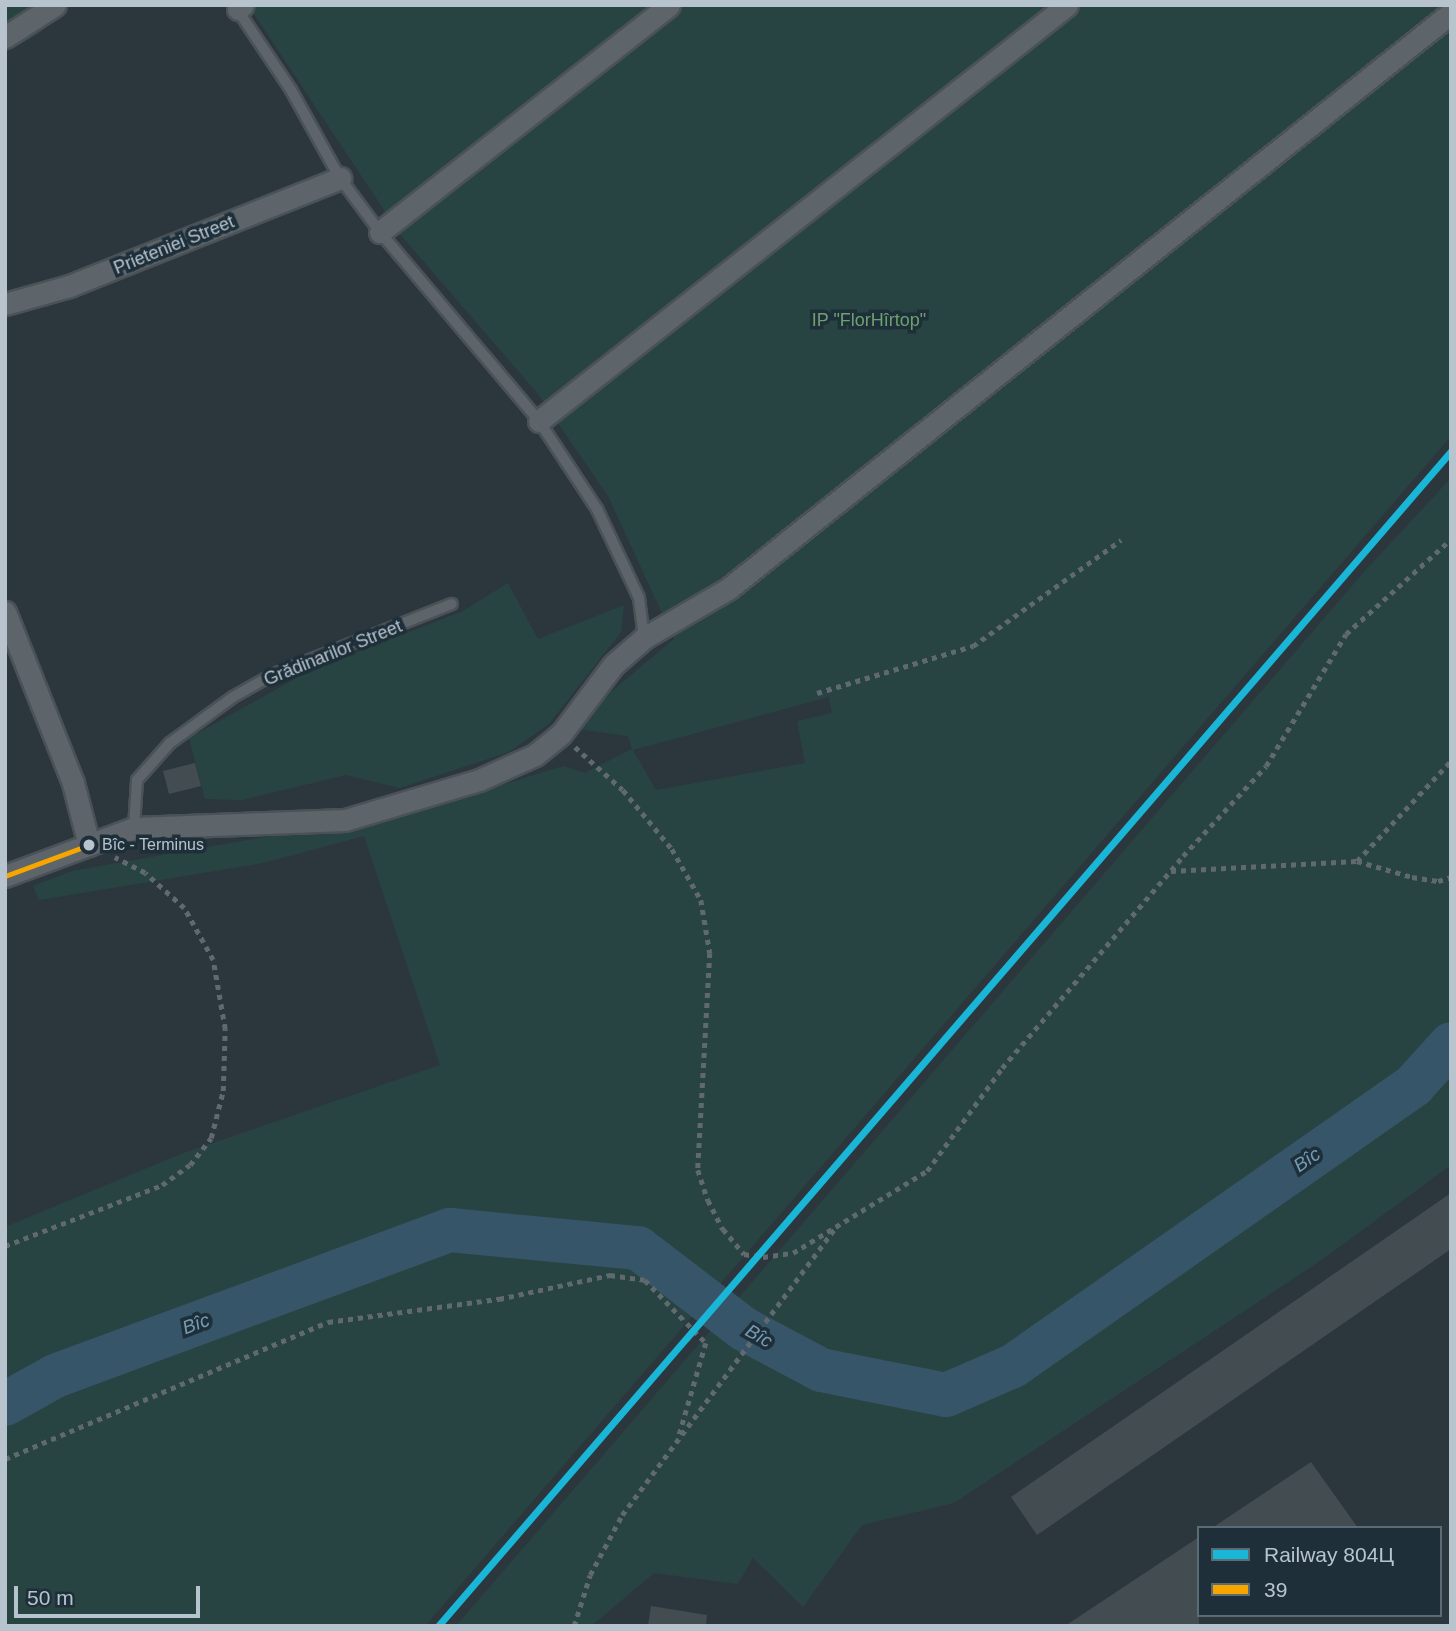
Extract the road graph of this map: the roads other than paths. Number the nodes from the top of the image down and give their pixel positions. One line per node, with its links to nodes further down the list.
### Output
1 (55, 5): 6 (street)
2 (669, 5): 8 (street)
3 (1067, 5): 10 (street)
4 (239, 7): 7 (lane)
5 (1451, 13): 13 (street)
6 (5, 37)
7 (340, 178): 8 (lane); 9 (street, Prieteniei Street)
8 (380, 232): 10 (lane)
9 (5, 304)
10 (539, 421): 13 (lane)
11 (452, 604): 14 (lane, Grădinarilor Street)
12 (5, 612): 15 (street)
13 (644, 638): 14 (street)
14 (134, 828): 15 (street)
15 (89, 845): 16 (street)
16 (5, 876)

